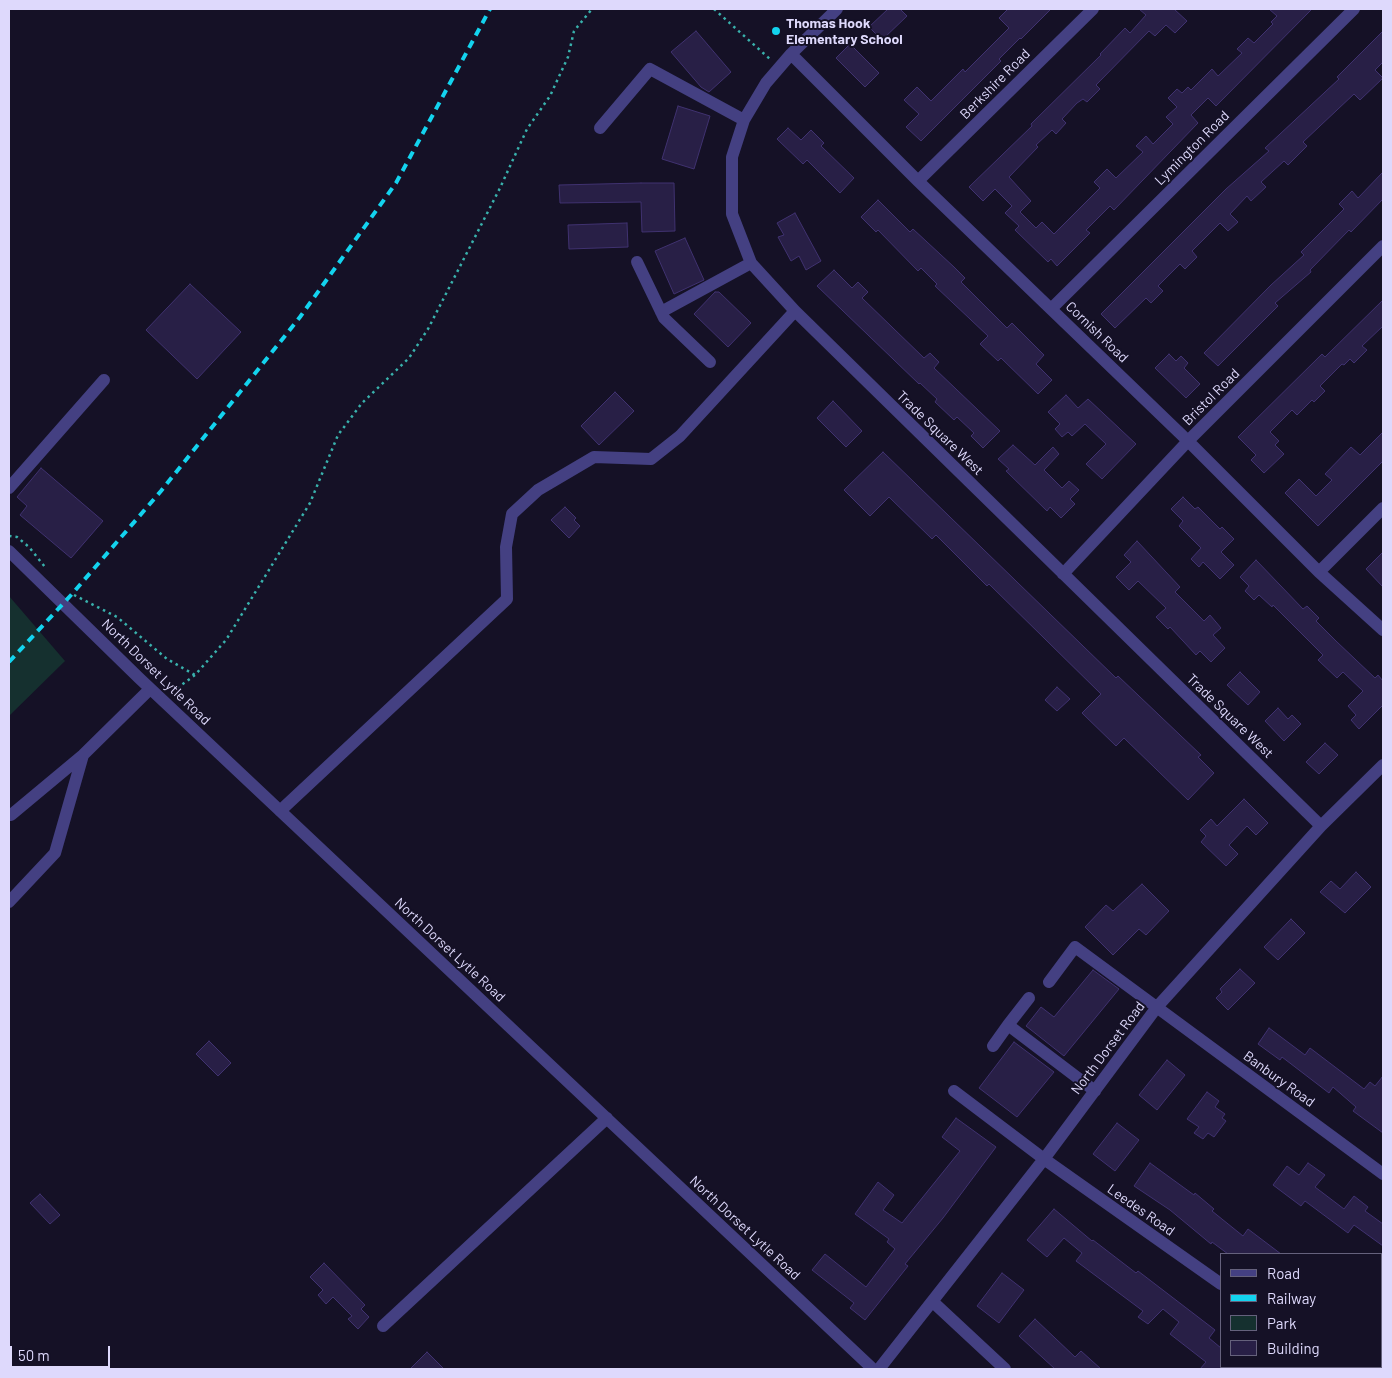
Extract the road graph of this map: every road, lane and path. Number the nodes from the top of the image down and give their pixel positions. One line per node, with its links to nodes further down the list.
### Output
1 (592, 9): 29 (path)
2 (714, 9): 7 (path)
3 (837, 9): 6 (street, Trade Square West)
4 (1093, 9): 10 (street, Berkshire Road)
5 (1354, 9): 14 (street, Lymington Road)
6 (791, 54): 7 (street, Trade Square West); 10 (street, Cornish Road)
7 (779, 67): 8 (street, Trade Square West)
8 (744, 120): 9 (street); 13 (street, Trade Square West)
9 (600, 128)
10 (918, 182): 14 (street, Cornish Road)
11 (1383, 246): 19 (street, Bristol Road)
12 (637, 262): 16 (street)
13 (751, 263): 15 (street, Trade Square West); 16 (street)
14 (1052, 308): 19 (street, Cornish Road)
15 (795, 311): 26 (street, Trade Square West); 34 (street)
16 (661, 312): 17 (street)
17 (710, 362)
18 (104, 380): 20 (street)
19 (1188, 441): 24 (street, Cornish Road); 26 (street, Bristol Road)
20 (9, 488)
21 (1383, 508): 24 (street)
22 (9, 536): 25 (path)
23 (9, 551): 30 (street, North Dorset Lytle Road)
24 (1320, 572): 28 (street, Cornish Road)
25 (50, 573)
26 (1063, 574): 36 (street, Trade Square West)
27 (72, 594): 29 (path)
28 (1383, 630)
29 (195, 675): 31 (path)
30 (150, 689): 31 (street, North Dorset Lytle Road); 32 (street)
31 (161, 699): 34 (street, North Dorset Lytle Road)
32 (83, 755): 35 (street); 37 (street)
33 (1383, 765): 36 (street, North Dorset Road)
34 (280, 811): 45 (street, North Dorset Lytle Road)
35 (11, 815)
36 (1322, 826): 40 (street, North Dorset Road)
37 (9, 902)
38 (1049, 982): 40 (street, Banbury Road)
39 (1029, 998): 41 (street)
40 (1157, 1007): 44 (street, North Dorset Road); 47 (street, Banbury Road)
41 (1008, 1025): 42 (street); 44 (street)
42 (993, 1046)
43 (954, 1091): 46 (street, Leedes Road)
44 (1095, 1091): 46 (street, North Dorset Road)
45 (606, 1118): 50 (street); 51 (street, North Dorset Lytle Road)
46 (1044, 1159): 48 (street, Leedes Road); 49 (street, North Dorset Road)
47 (1383, 1174)
48 (1220, 1283)
49 (933, 1302): 52 (street, North Dorset Road); 53 (street)
50 (383, 1326)
51 (873, 1369)
52 (879, 1369)
53 (1005, 1369)

